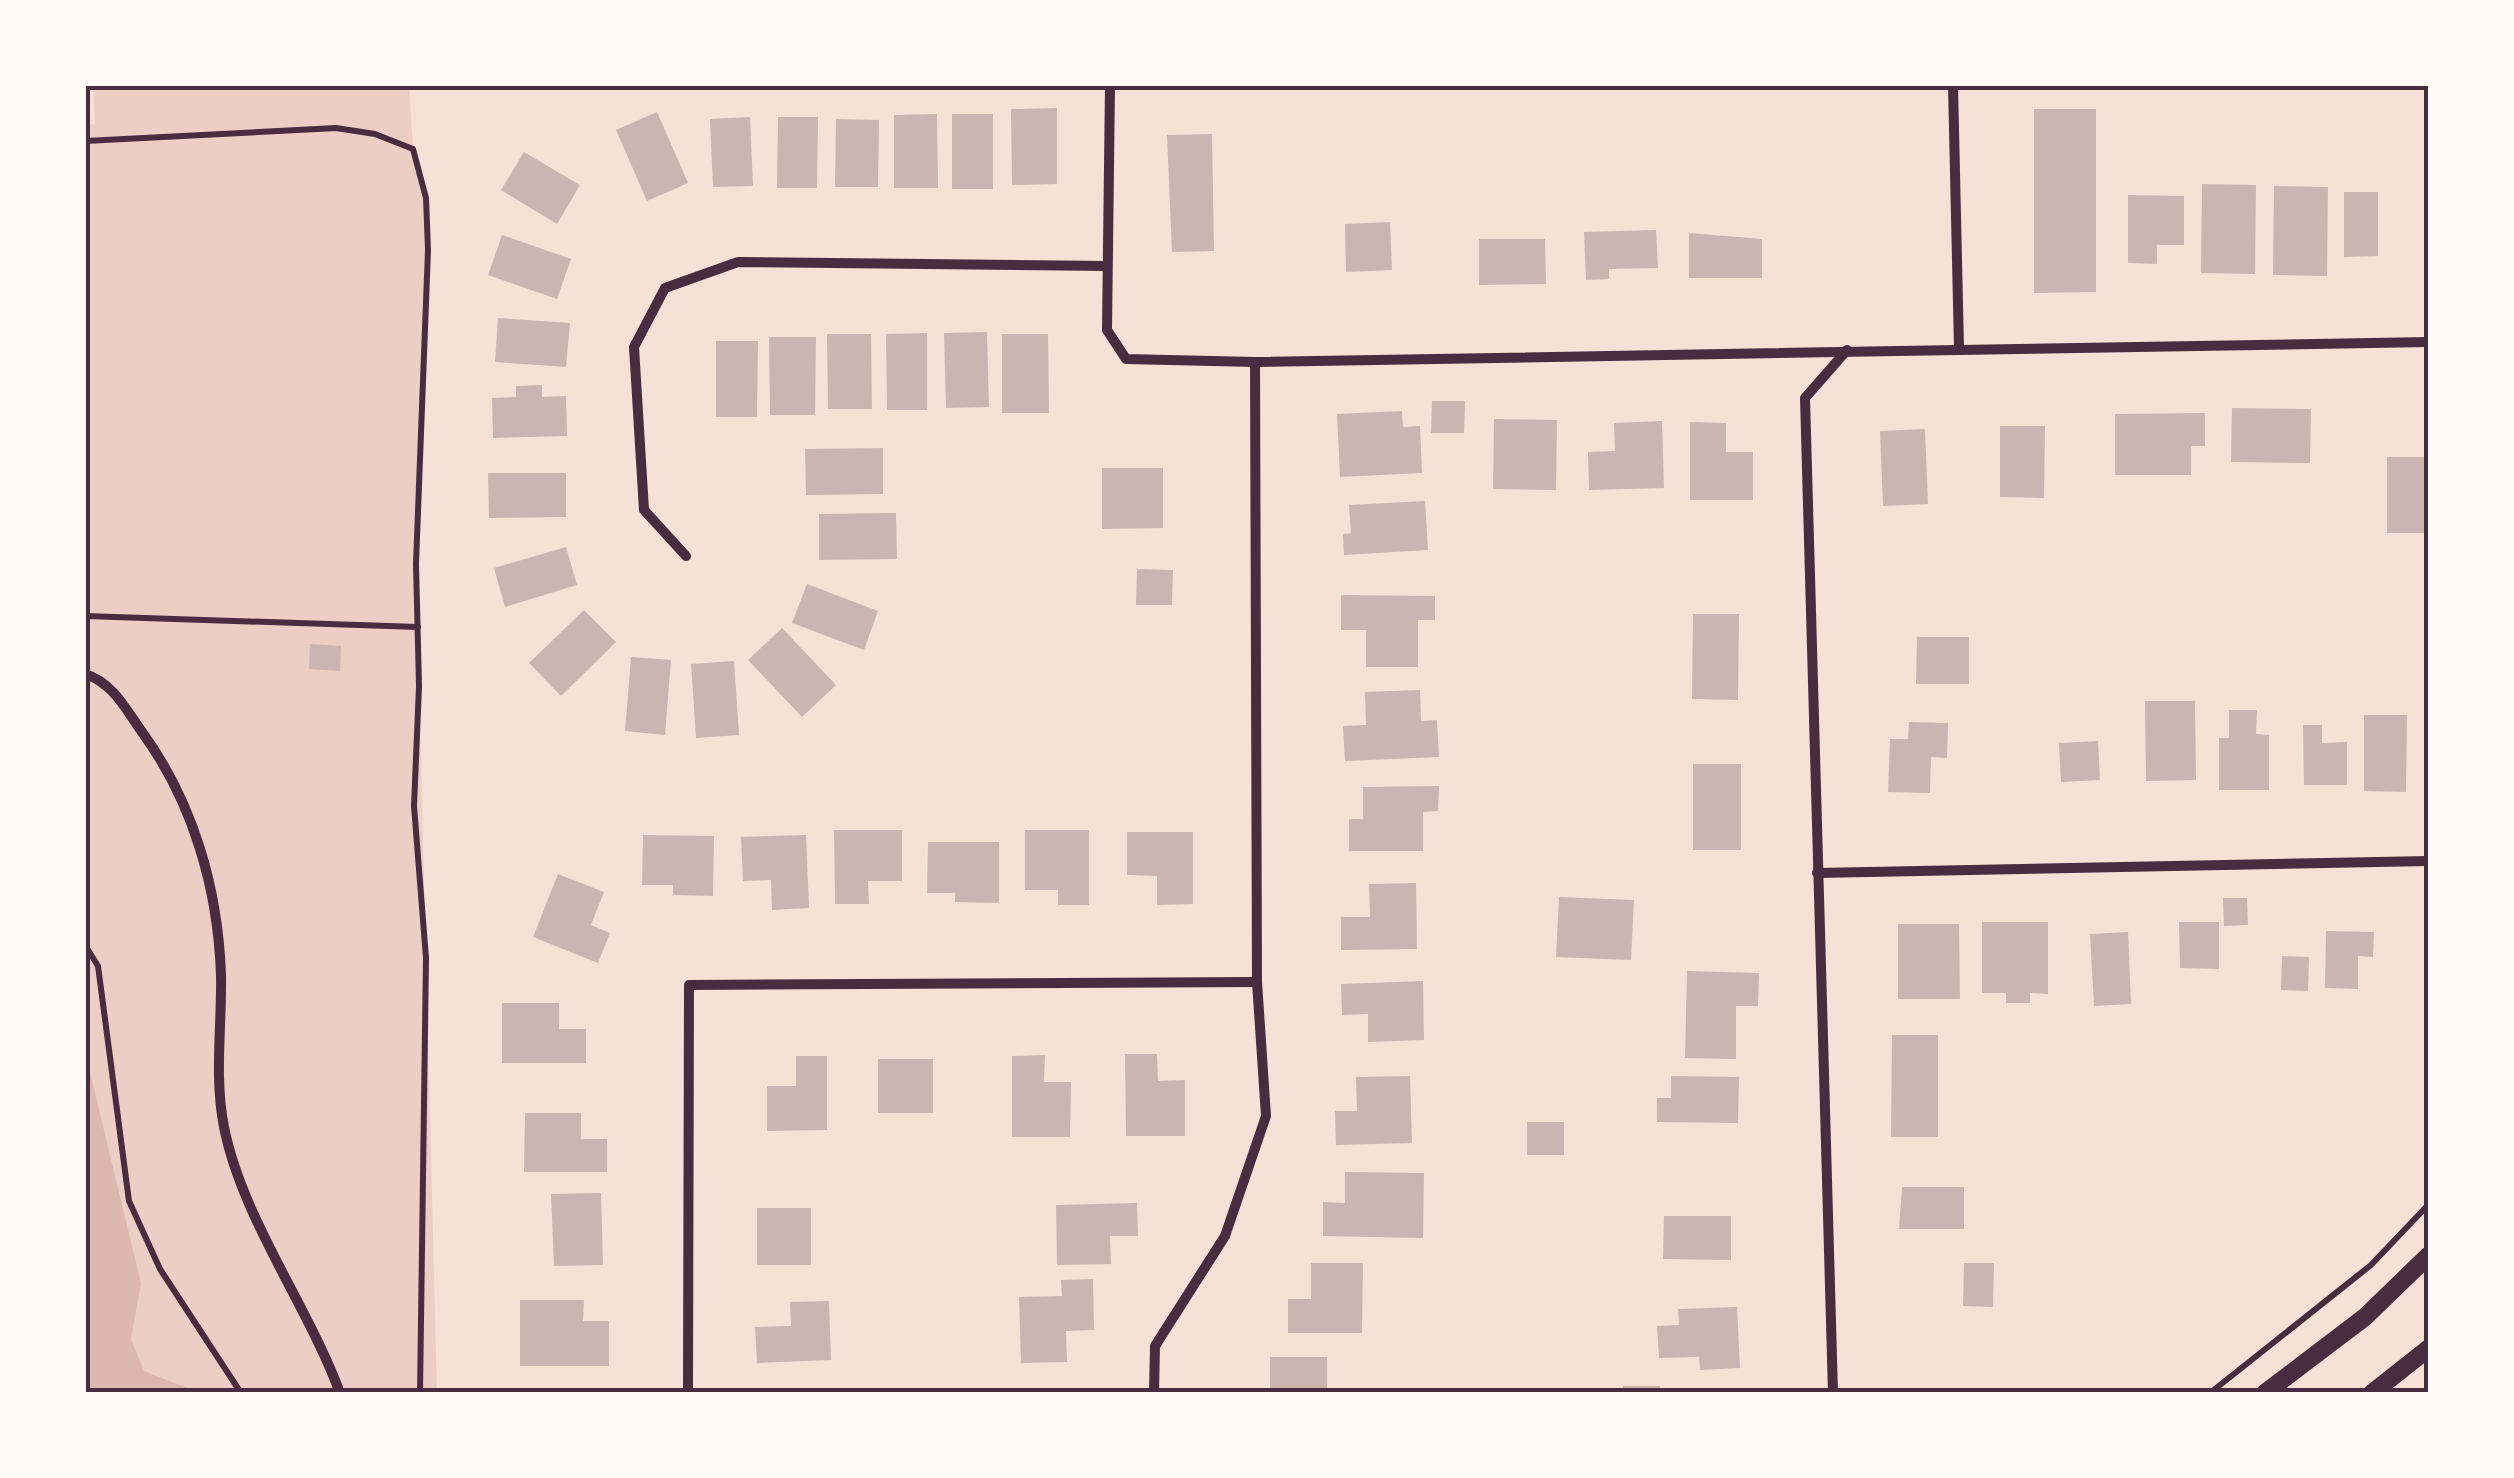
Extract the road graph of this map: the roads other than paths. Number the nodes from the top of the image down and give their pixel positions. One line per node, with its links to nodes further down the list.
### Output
1 (1110, 85): 3 (street)
2 (1954, 85): 5 (street)
3 (1106, 266): 7 (street); 8 (street)
4 (2429, 342): 5 (street)
5 (1960, 348): 6 (street)
6 (1847, 350): 7 (street); 11 (street)
7 (1255, 362): 12 (street)
8 (686, 556)
9 (85, 674): 15 (street)
10 (2429, 861): 11 (street)
11 (1817, 873): 18 (street)
12 (1257, 982): 16 (street); 17 (street)
13 (2429, 1255): 19 (street)
14 (2429, 1348): 20 (street)
15 (340, 1393)
16 (688, 1393)
17 (1154, 1393)
18 (1833, 1393)
19 (2265, 1393)
20 (2372, 1393)

